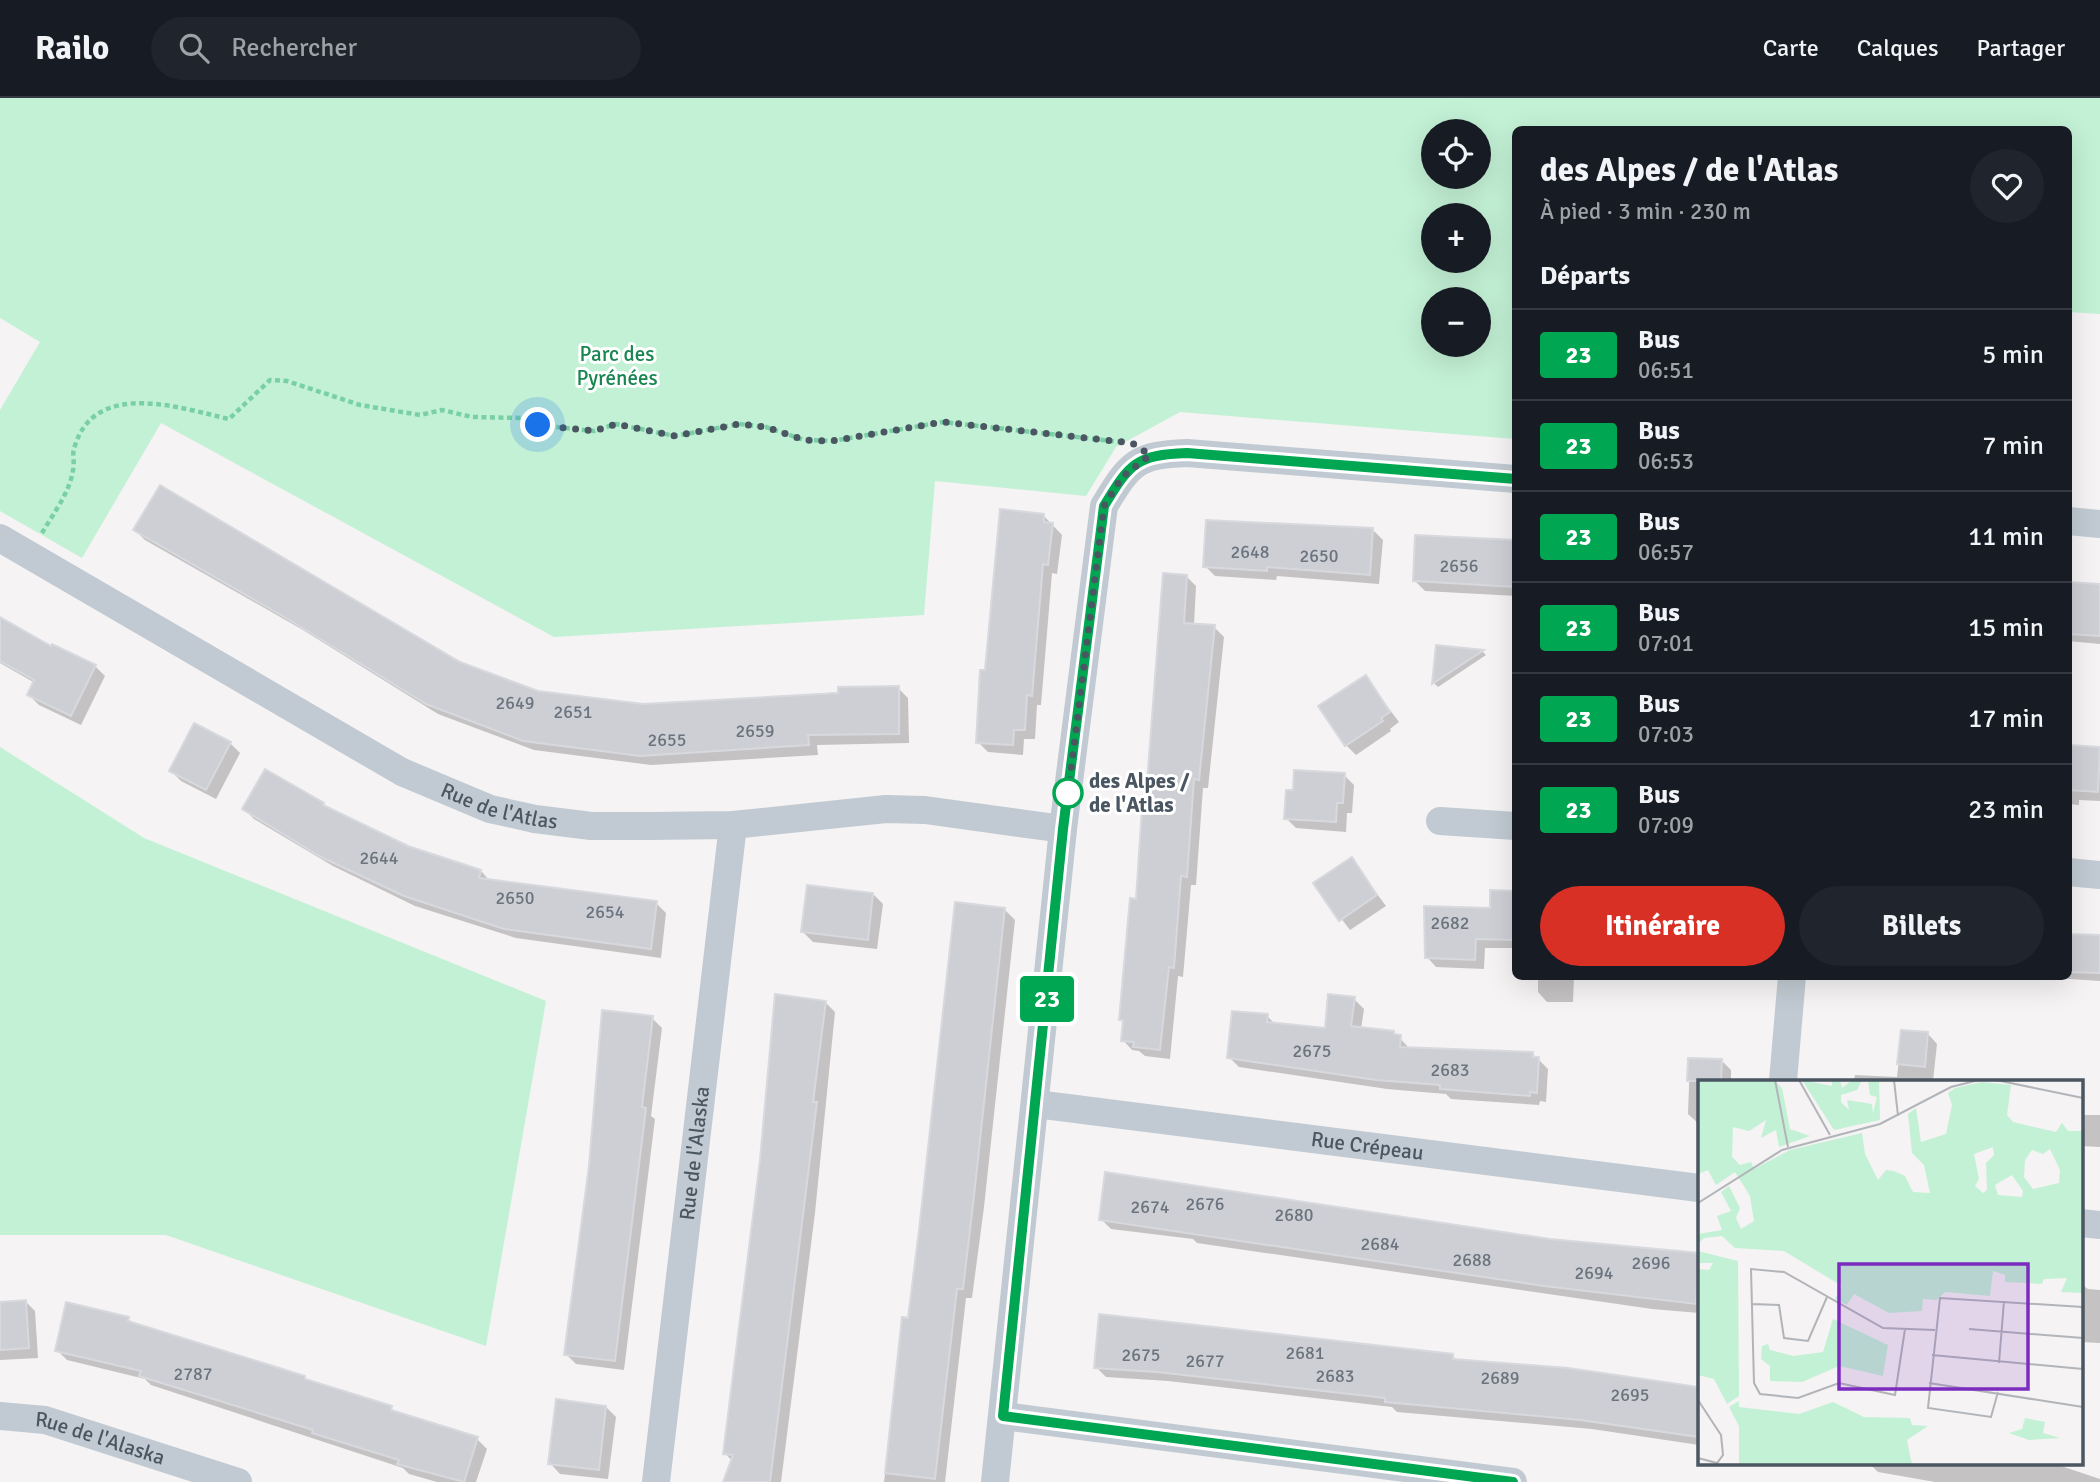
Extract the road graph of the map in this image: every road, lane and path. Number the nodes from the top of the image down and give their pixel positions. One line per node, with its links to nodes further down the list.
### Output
1 (1150, 455): 2 (street); 6 (path); 10 (street)
2 (1512, 479)
3 (2072, 521): 4 (street)
4 (2100, 523)
5 (0, 538): 6 (street, Rue de l'Atlas)
6 (29, 556): 8 (street, Rue de l'Atlas)
7 (1440, 821): 9 (street)
8 (733, 825): 10 (street, Rue de l'Atlas); 22 (street, Rue de l'Alaska)
9 (1512, 826)
10 (1063, 829): 15 (street)
11 (2072, 872): 12 (street)
12 (2100, 875)
13 (1792, 980): 14 (street)
14 (1783, 1080)
15 (1036, 1104): 16 (street, Rue Crépeau); 20 (street)
16 (1698, 1188)
17 (2082, 1223): 18 (street)
18 (2100, 1225)
19 (0, 1416): 21 (street, Rue de l'Alaska)
20 (1003, 1416): 23 (street); 24 (street)
21 (238, 1482)
22 (656, 1482)
23 (995, 1482)
24 (1514, 1482)

